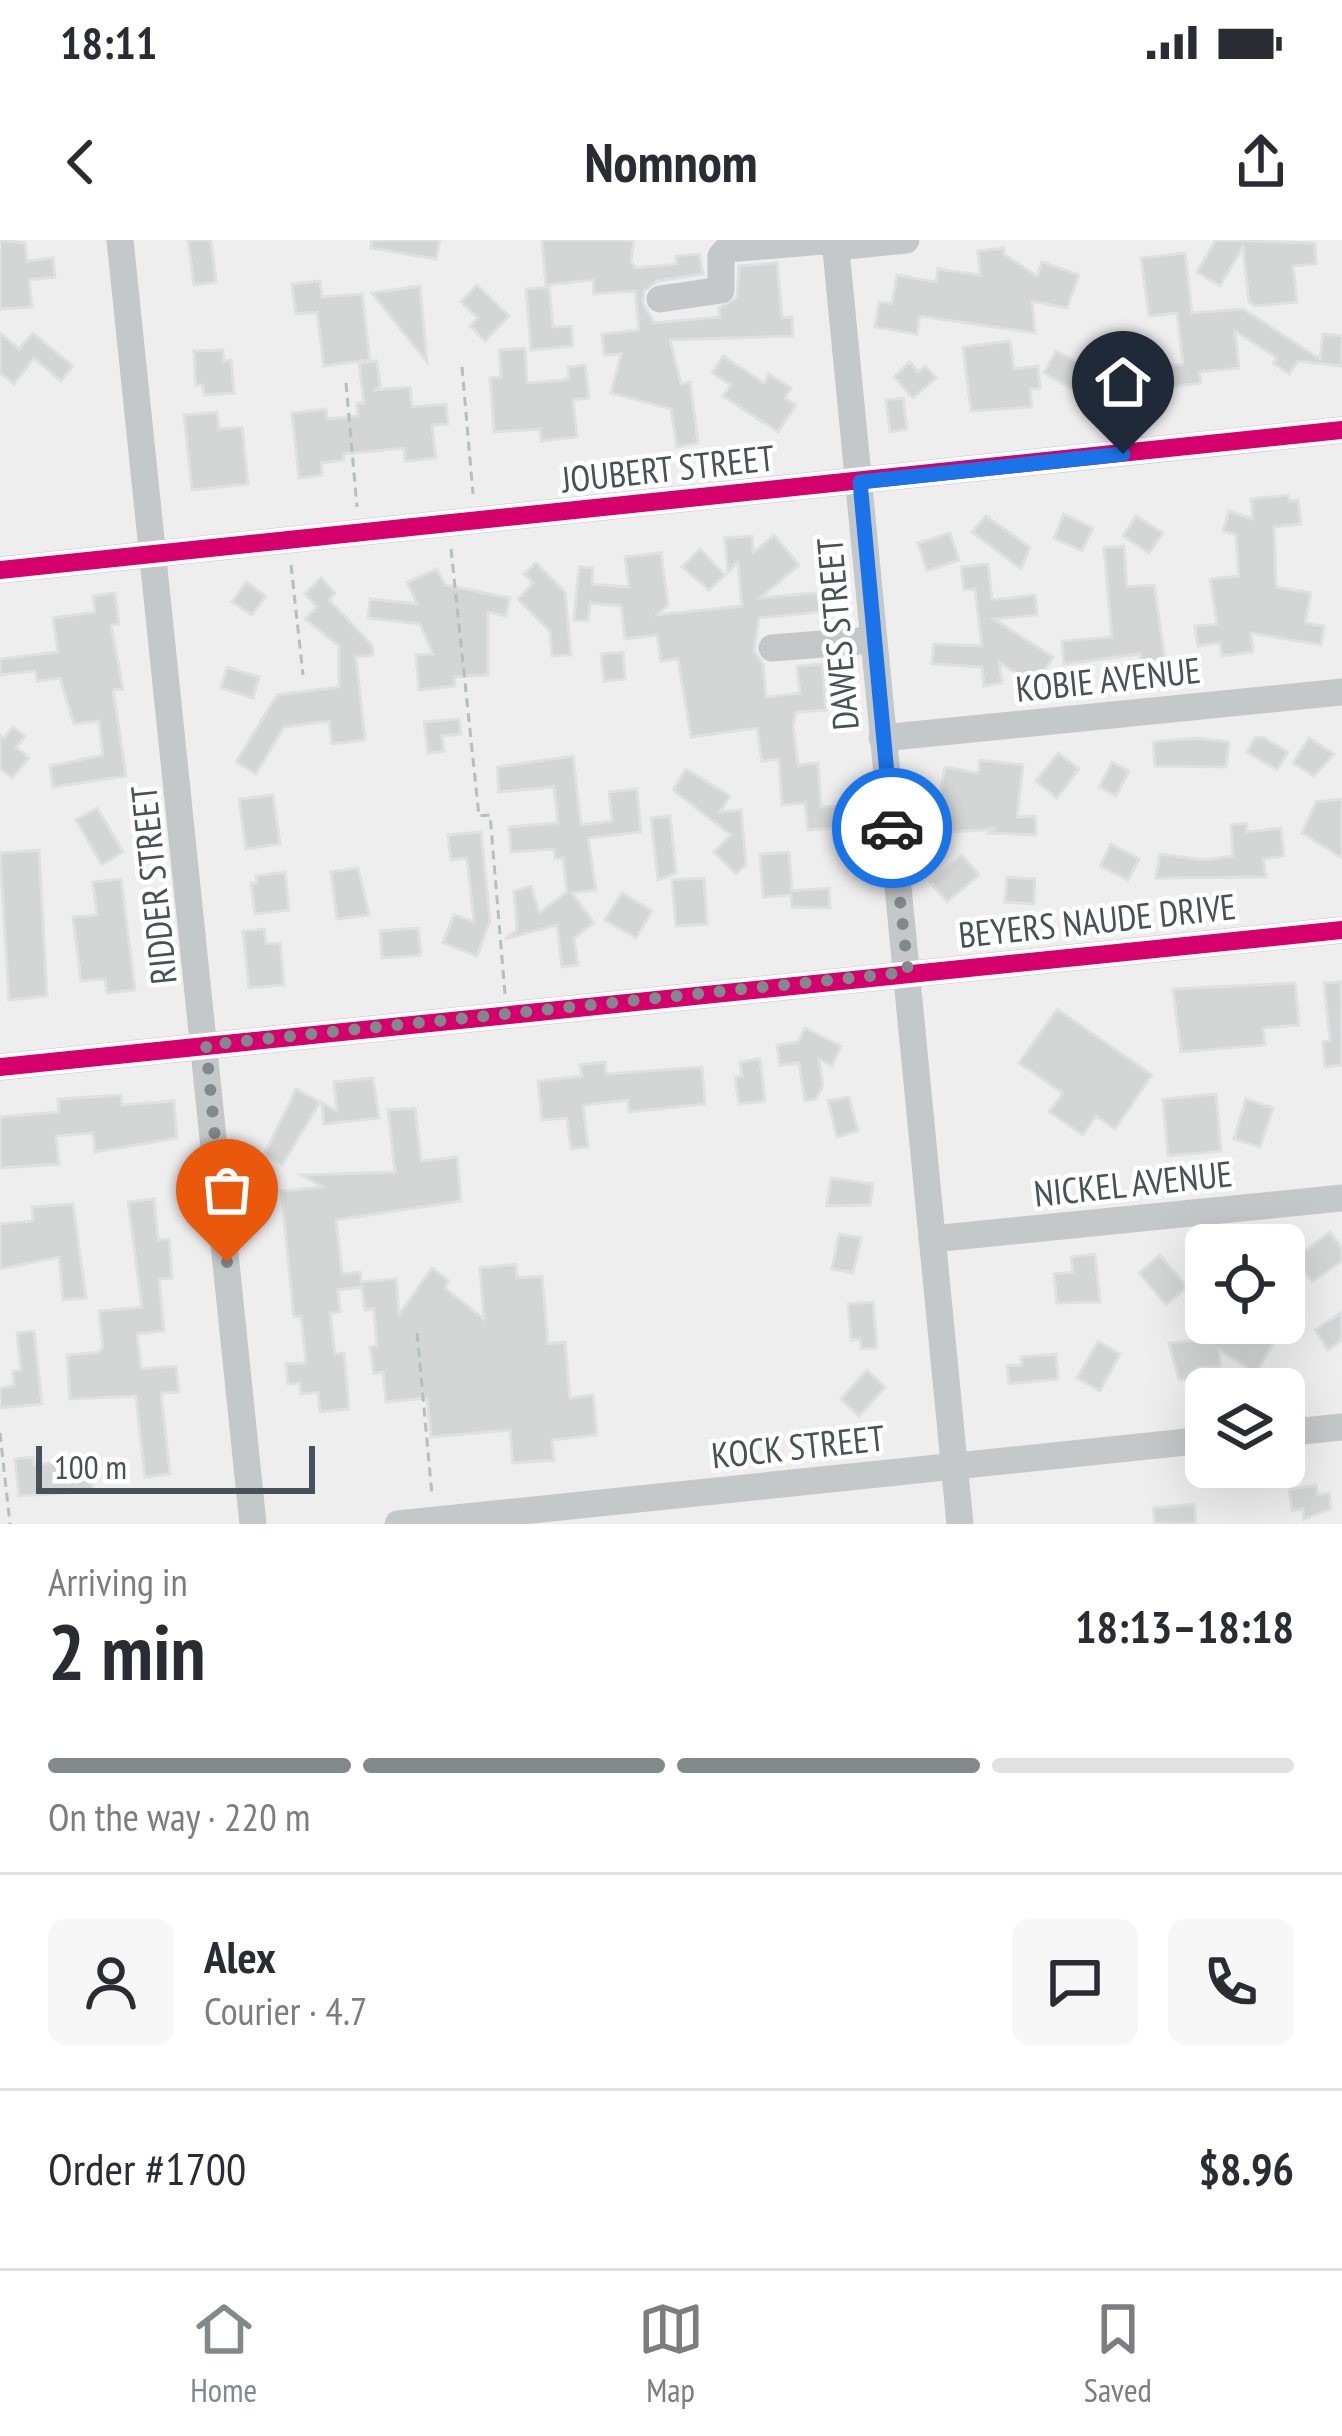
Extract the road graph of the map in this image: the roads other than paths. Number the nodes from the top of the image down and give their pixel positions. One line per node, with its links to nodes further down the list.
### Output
1 (120, 240): 7 (street, RIDDER STREET)
2 (906, 240): 3 (street)
3 (835, 244): 4 (street); 6 (street, DAWES STREET)
4 (660, 299)
5 (1342, 430): 6 (street, JOUBERT STREET)
6 (860, 482): 7 (street, JOUBERT STREET); 9 (street, DAWES STREET)
7 (156, 554): 8 (street, JOUBERT STREET); 15 (street, RIDDER STREET)
8 (0, 570)
9 (873, 640): 10 (street); 12 (street, DAWES STREET)
10 (772, 648)
11 (1342, 692): 12 (street, KOBIE AVENUE)
12 (882, 738): 14 (street, DAWES STREET)
13 (1342, 930): 14 (street, BEYERS NAUDE DRIVE)
14 (908, 972): 15 (street, BEYERS NAUDE DRIVE); 18 (street, DAWES STREET)
15 (206, 1045): 16 (street, BEYERS NAUDE DRIVE); 23 (street, RIDDER STREET)
16 (0, 1066)
17 (1342, 1198): 18 (street, NICKEL AVENUE)
18 (932, 1239): 22 (street, DAWES STREET)
19 (1342, 1427): 20 (street)
20 (1305, 1430)
21 (1185, 1442): 22 (street, KOCK STREET)
22 (953, 1466): 24 (street, KOCK STREET); 25 (street, DAWES STREET)
23 (254, 1524)
24 (398, 1524)
25 (960, 1524)

